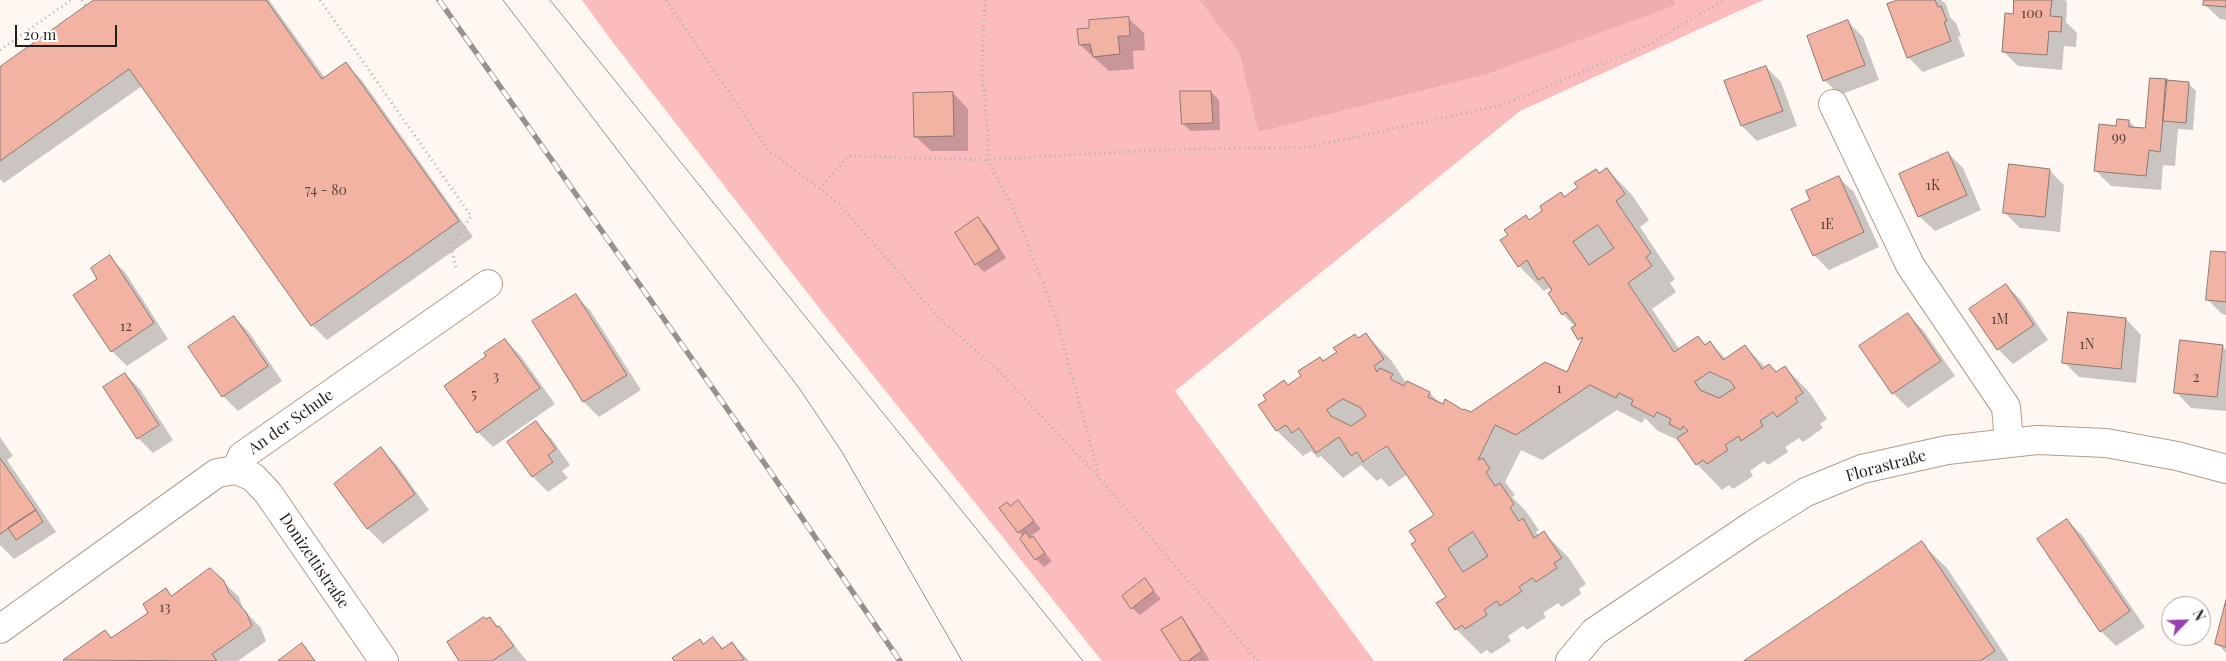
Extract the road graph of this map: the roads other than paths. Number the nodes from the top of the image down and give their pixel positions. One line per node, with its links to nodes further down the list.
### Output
1 (1833, 104): 3 (street)
2 (488, 284): 5 (street, An der Schule)
3 (2009, 442): 4 (street, Florastraße); 8 (street, Florastraße)
4 (2226, 469)
5 (236, 470): 6 (street, An der Schule); 7 (street, Donizettistraße)
6 (0, 629)
7 (384, 661)
8 (1570, 661)

